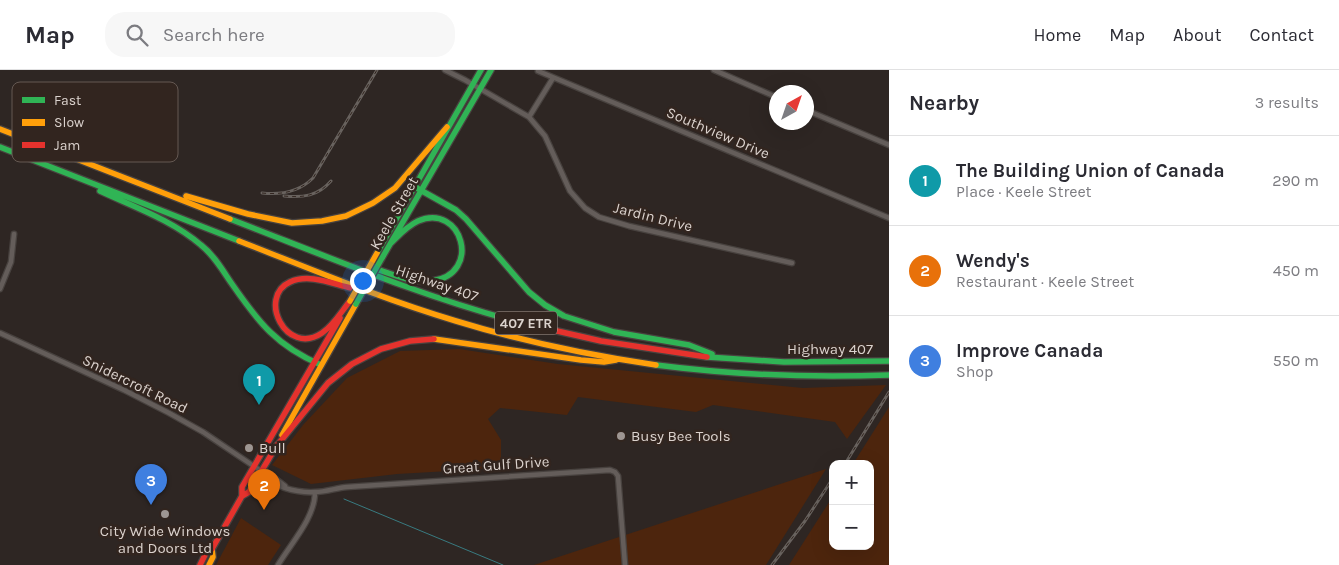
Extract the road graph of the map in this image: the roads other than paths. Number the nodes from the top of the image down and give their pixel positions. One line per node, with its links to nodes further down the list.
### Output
1 (445, 70): 7 (street, Jardin Drive)
2 (481, 70): 7 (main road, Keele Street)
3 (491, 70): 8 (main road, Keele Street)
4 (714, 70): 9 (street)
5 (538, 71): 6 (street, Southview Drive)
6 (552, 78): 11 (street); 24 (street, Southview Drive)
7 (473, 84): 8 (street, Jardin Drive); 12 (main road, Keele Street)
8 (480, 88): 11 (street, Jardin Drive); 23 (main road, Keele Street)
9 (769, 94)
10 (814, 113): 15 (street)
11 (529, 117): 28 (street, Jardin Drive)
12 (447, 127): 21 (main road); 22 (main road, Keele Street)
13 (0, 129): 14 (main road, Highway 407 / 407 ETR)
14 (12, 134)
15 (889, 146)
16 (0, 147): 17 (main road, Highway 407 / 407 ETR)
17 (12, 152)
18 (38, 162): 20 (main road, Highway 407 / 407 ETR)
19 (86, 162): 21 (main road, Highway 407 / 407 ETR)
20 (51, 167): 30 (main road, Highway 407 / 407 ETR); 36 (main road)
21 (141, 183): 27 (main road, Highway 407 / 407 ETR)
22 (414, 187): 23 (main road); 31 (main road, Keele Street, bridge)
23 (421, 191): 26 (main road, Keele Street); 34 (main road)
24 (889, 218)
25 (14, 234): 29 (street)
26 (390, 243): 27 (main road); 31 (main road, Keele Street, bridge)
27 (337, 260): 34 (main road, Highway 407 / 407 ETR)
28 (792, 263)
29 (0, 289)
30 (379, 296): 31 (main road); 33 (main road, Highway 407 / 407 ETR)
31 (353, 302): 36 (main road, Keele Street)
32 (0, 333): 39 (street, Snidercroft Road)
33 (623, 359): 37 (main road, Highway 407 / 407 ETR); 38 (main road)
34 (723, 359): 35 (main road, Highway 407 / 407 ETR)
35 (889, 361)
36 (318, 364): 38 (main road, Keele Street); 39 (main road, Keele Street)
37 (889, 375)
38 (275, 448): 40 (main road, Keele Street)
39 (255, 466): 40 (street, Snidercroft Road); 42 (main road, Keele Street)
40 (262, 470): 41 (street, Great Gulf Drive); 42 (main road, Keele Street)
41 (314, 492): 46 (street); 47 (street, Great Gulf Drive)
42 (242, 496): 43 (main road, Keele Street)
43 (212, 549): 44 (main road, Keele Street); 45 (main road, Keele Street)
44 (200, 565)
45 (209, 565)
46 (278, 565)
47 (625, 565)

